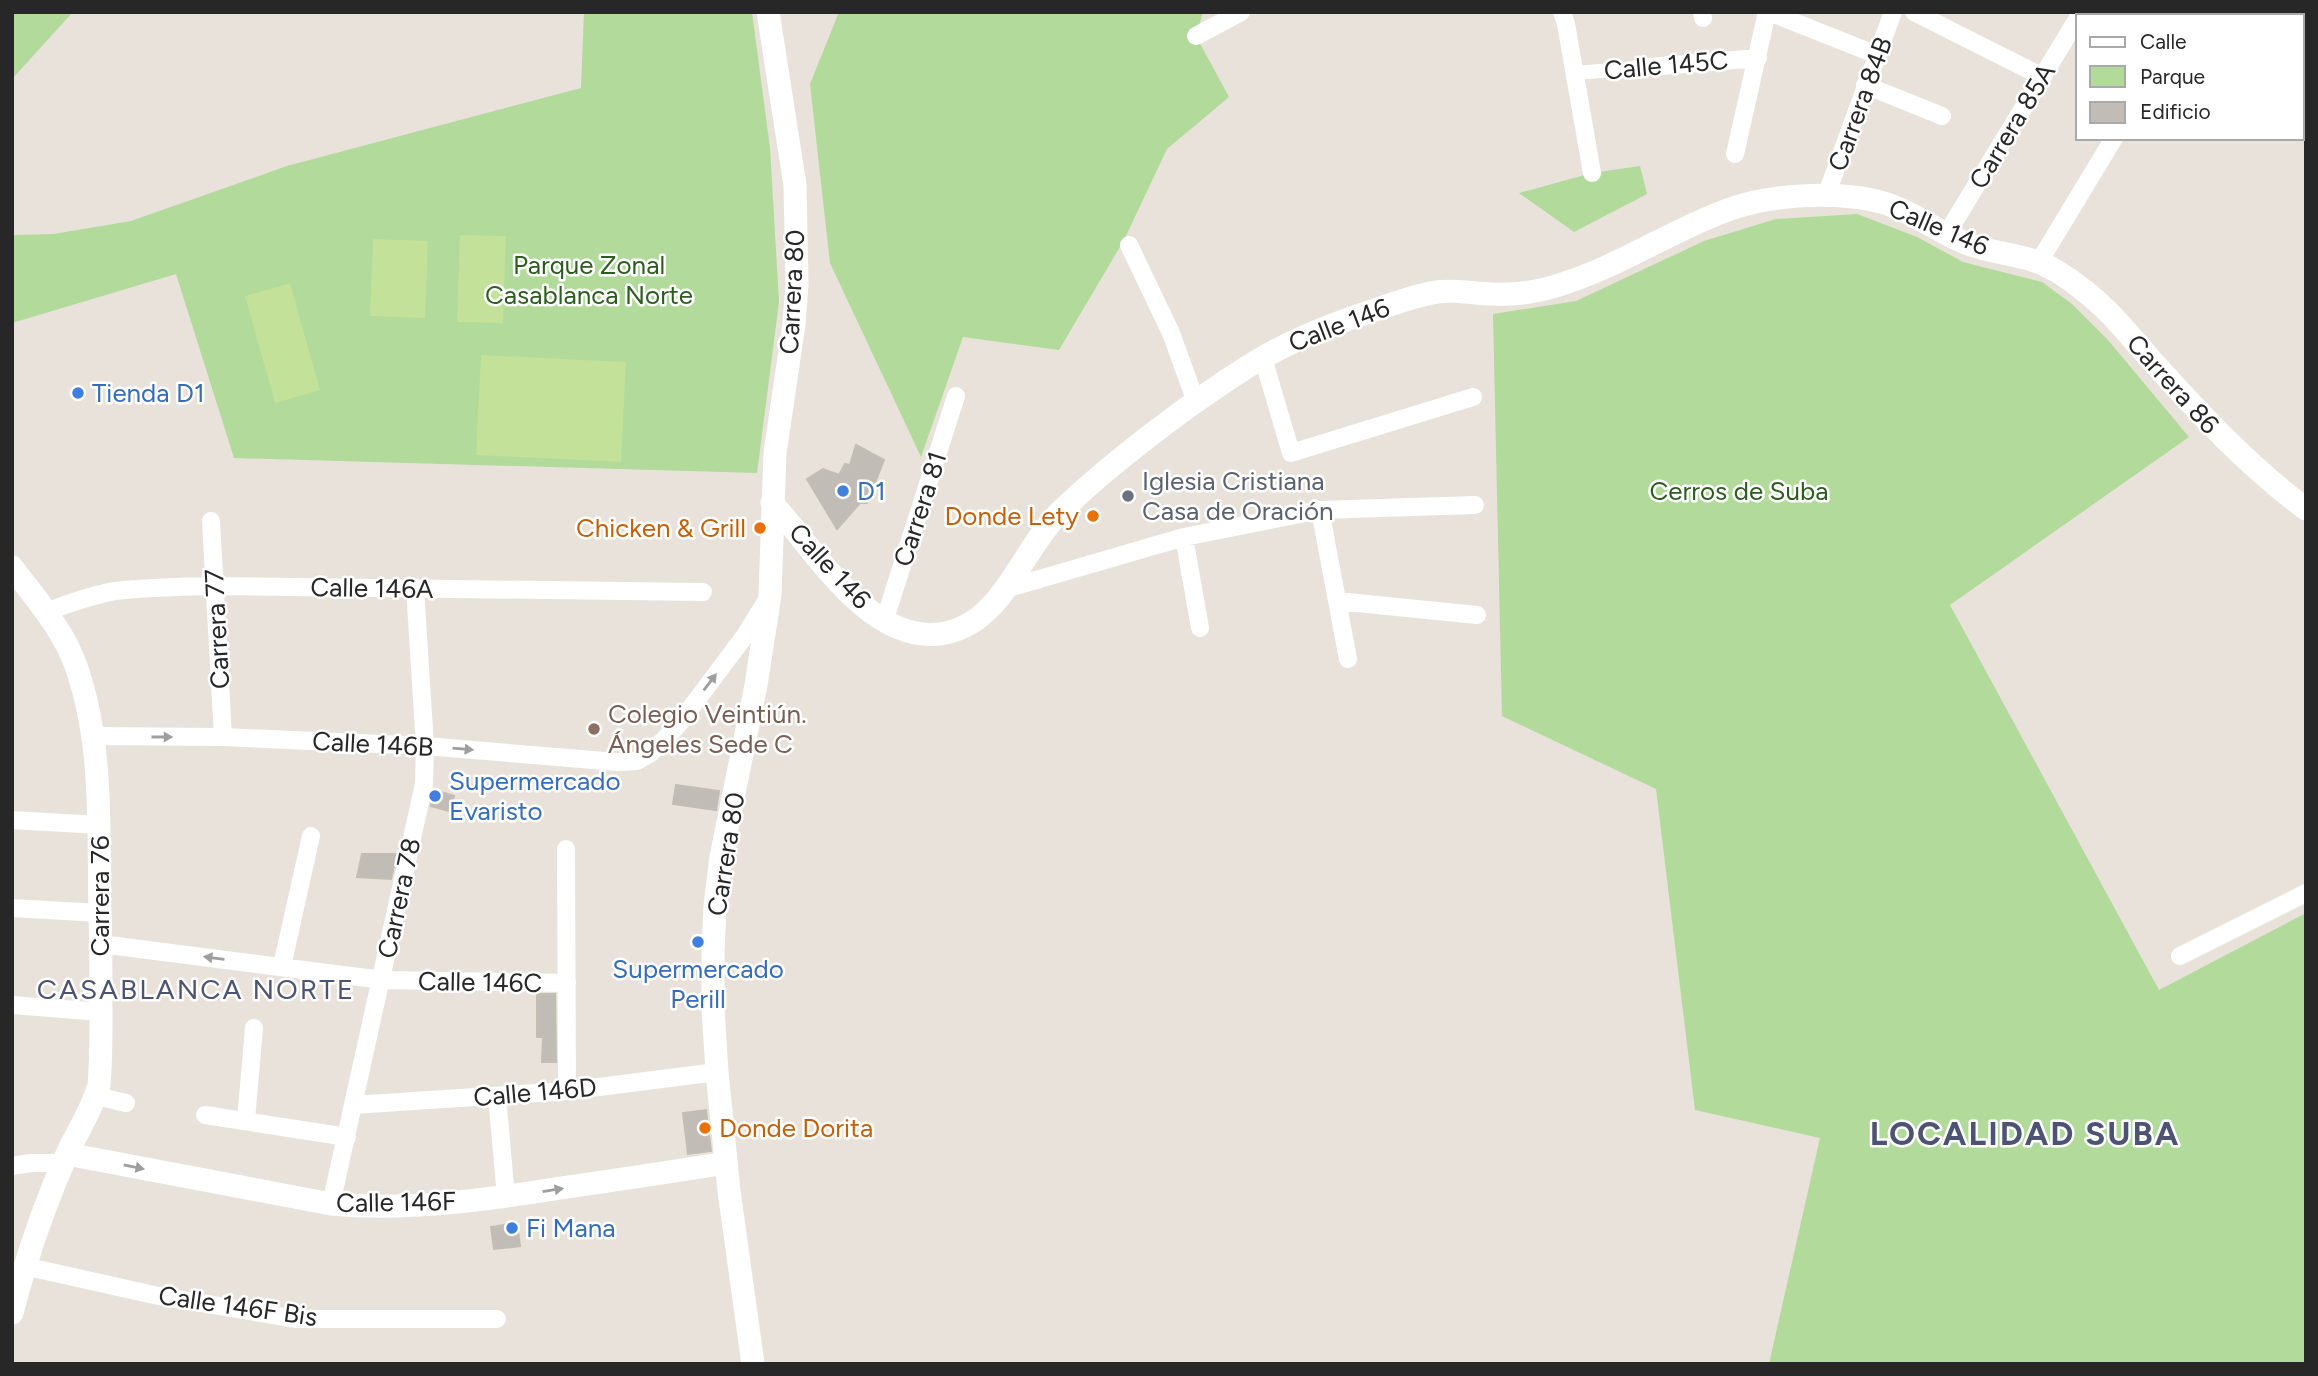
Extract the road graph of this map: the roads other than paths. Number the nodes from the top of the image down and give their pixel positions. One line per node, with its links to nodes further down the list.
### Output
1 (768, 12): 27 (street, Carrera 80)
2 (1241, 12): 8 (street)
3 (1562, 12): 12 (street)
4 (1768, 12): 9 (street); 10 (street)
5 (1893, 12): 9 (street, Carrera 84B)
6 (1914, 12): 13 (street)
7 (2076, 22): 13 (street, Carrera 85A)
8 (1196, 36)
9 (1877, 55): 14 (street, Carrera 84B)
10 (1758, 58): 11 (street, Calle 145C); 17 (street)
11 (1638, 68): 12 (street, Calle 145C)
12 (1574, 73): 18 (street)
13 (2043, 77): 20 (street, Carrera 85A)
14 (1865, 85): 15 (street); 19 (street, Carrera 84B)
15 (1942, 116)
16 (2113, 140): 22 (street)
17 (1735, 154)
18 (1592, 173)
19 (1826, 196): 20 (street, Calle 146); 23 (street, Calle 146)
20 (1946, 235): 22 (street, Calle 146)
21 (1129, 245): 26 (street)
22 (2039, 262): 29 (street, Carrera 86)
23 (1263, 358): 25 (street); 26 (street, Calle 146)
24 (956, 396): 42 (street, Carrera 81)
25 (1473, 397)
26 (1196, 402): 36 (street, Calle 146)
27 (772, 503): 38 (street, Carrera 80); 42 (street, Calle 146)
28 (1475, 505): 30 (street)
29 (2306, 509)
30 (1320, 510): 32 (street); 39 (street)
31 (211, 522): 34 (street, Carrera 77)
32 (1184, 537): 36 (street); 43 (street)
33 (12, 567): 40 (street, Carrera 76)
34 (215, 586): 35 (street, Calle 146A); 40 (street, Calle 146A); 46 (street, Carrera 77)
35 (415, 588): 37 (street, Calle 146A); 47 (street, Carrera 78)
36 (1005, 589): 42 (street, Calle 146)
37 (703, 592)
38 (770, 595): 47 (street, Calle 146B, one-way to 38); 63 (street, Carrera 80)
39 (1337, 601): 41 (street); 44 (street)
40 (45, 612): 45 (street, Carrera 76)
41 (1476, 615)
42 (884, 622)
43 (1200, 628)
44 (1348, 659)
45 (94, 736): 46 (street, Calle 146B, one-way to 46); 49 (street, Carrera 76)
46 (223, 737): 47 (street, Calle 146B)
47 (425, 746): 58 (street, Carrera 78)
48 (12, 820): 49 (street)
49 (100, 825): 54 (street, Carrera 76)
50 (311, 836): 57 (street)
51 (566, 849): 59 (street)
52 (2306, 893): 56 (street)
53 (12, 908): 54 (street)
54 (100, 913): 55 (street, Carrera 76)
55 (101, 944): 57 (street, Calle 146C, one-way to 55); 61 (street, Carrera 76)
56 (2180, 956)
57 (282, 967): 58 (street, Calle 146C)
58 (382, 980): 59 (street, Calle 146C); 68 (street, Carrera 78)
59 (567, 983): 64 (street)
60 (12, 1005): 61 (street)
61 (101, 1012): 65 (street, Carrera 76)
62 (254, 1028): 70 (street)
63 (717, 1072): 64 (street, Calle 146D); 73 (street, Carrera 80)
64 (567, 1091): 66 (street, Calle 146D)
65 (96, 1096): 67 (street); 72 (street, Carrera 76)
66 (497, 1096): 68 (street, Calle 146D); 75 (street)
67 (126, 1103)
68 (353, 1105): 71 (street, Carrera 78)
69 (205, 1115): 70 (street)
70 (246, 1120): 71 (street)
71 (347, 1137): 76 (street, Carrera 78)
72 (65, 1159): 74 (street, Calle 146F); 76 (street, Calle 146F, one-way to 76); 77 (street, Carrera 76)
73 (726, 1163): 75 (street, Calle 146F, one-way to 73); 80 (street, Carrera 80)
74 (12, 1166)
75 (506, 1197): 76 (street, Calle 146F)
76 (331, 1205)
77 (24, 1266): 78 (street, Carrera 76); 79 (street, Calle 146F Bis)
78 (12, 1313)
79 (497, 1318)
80 (753, 1364)

